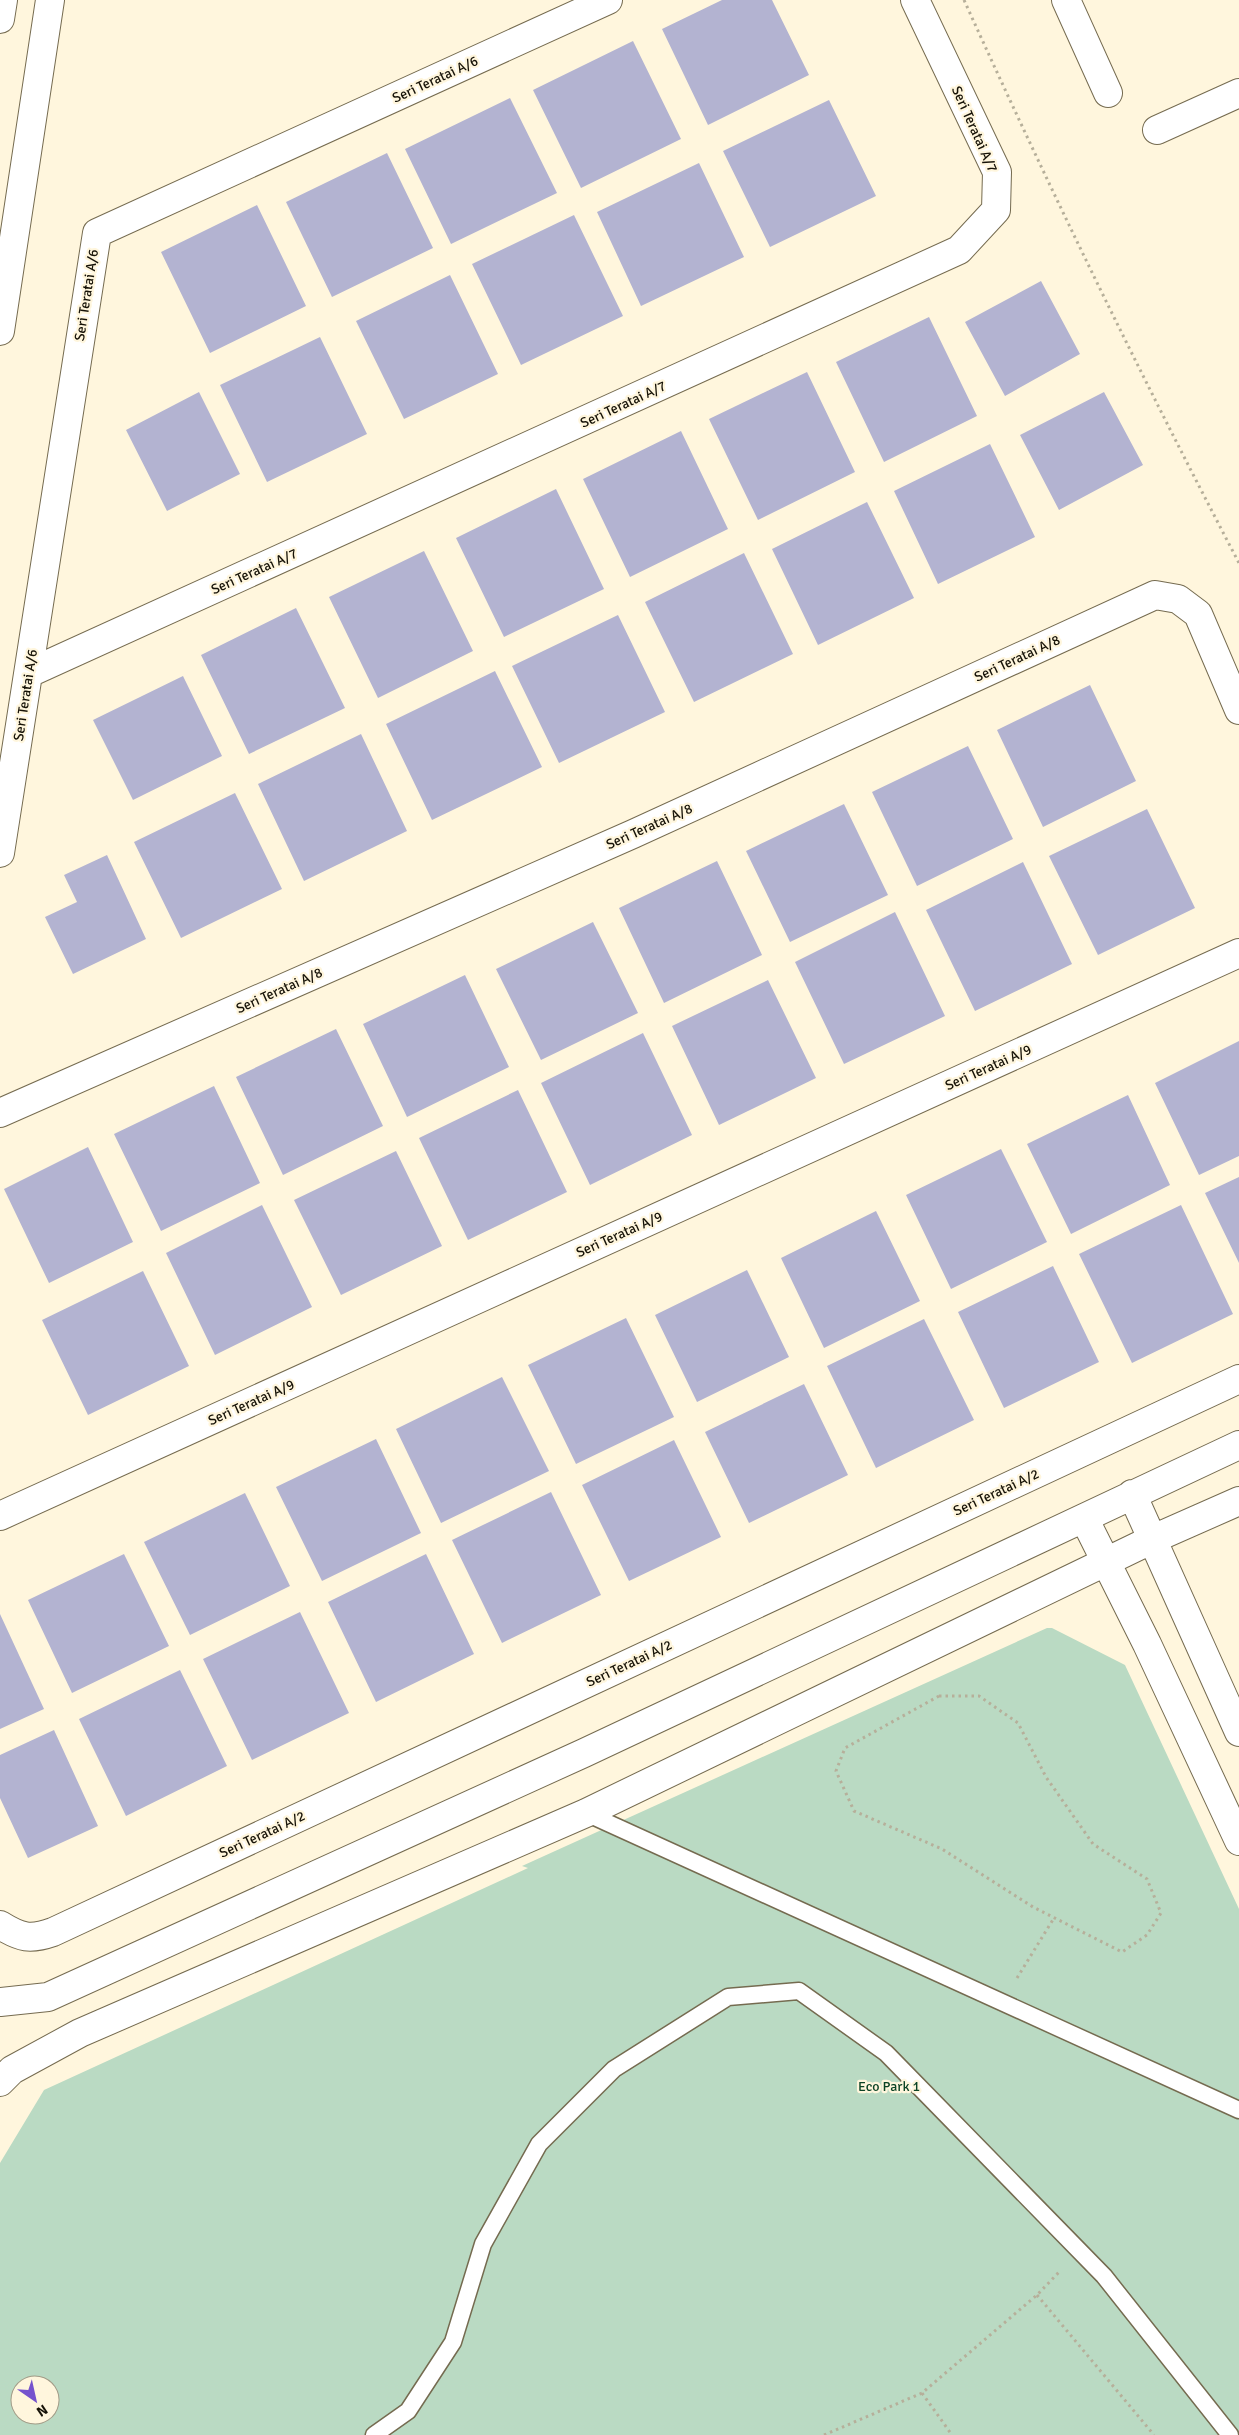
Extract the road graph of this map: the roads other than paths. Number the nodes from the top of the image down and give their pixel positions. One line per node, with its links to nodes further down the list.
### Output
1 (3, 0): 6 (street)
2 (50, 0): 10 (street)
3 (608, 0): 11 (street, Seri Teratai A/6)
4 (915, 0): 11 (street, Seri Teratai A/7)
5 (1066, 0): 7 (street)
6 (0, 19)
7 (1108, 93)
8 (1239, 93): 9 (street)
9 (1157, 130)
10 (1, 324)
11 (29, 673): 13 (street, Seri Teratai A/6)
12 (1239, 710): 15 (street, Seri Teratai A/8)
13 (0, 853)
14 (1239, 953): 20 (street, Seri Teratai A/9)
15 (0, 1113)
16 (1239, 1379): 27 (street, Seri Teratai A/2)
17 (1239, 1445): 18 (street)
18 (1132, 1494): 21 (street); 22 (street)
19 (1239, 1501): 22 (street)
20 (0, 1516)
21 (1084, 1518): 23 (street); 28 (street)
22 (1153, 1539): 23 (street); 24 (street)
23 (1108, 1562): 25 (street); 26 (street)
24 (1239, 1732)
25 (586, 1813): 29 (street); 30 (lane)
26 (1239, 1841)
27 (9, 1930)
28 (0, 2002)
29 (0, 2082)
30 (1239, 2110)
31 (374, 2435): 32 (lane)
32 (1230, 2435)

